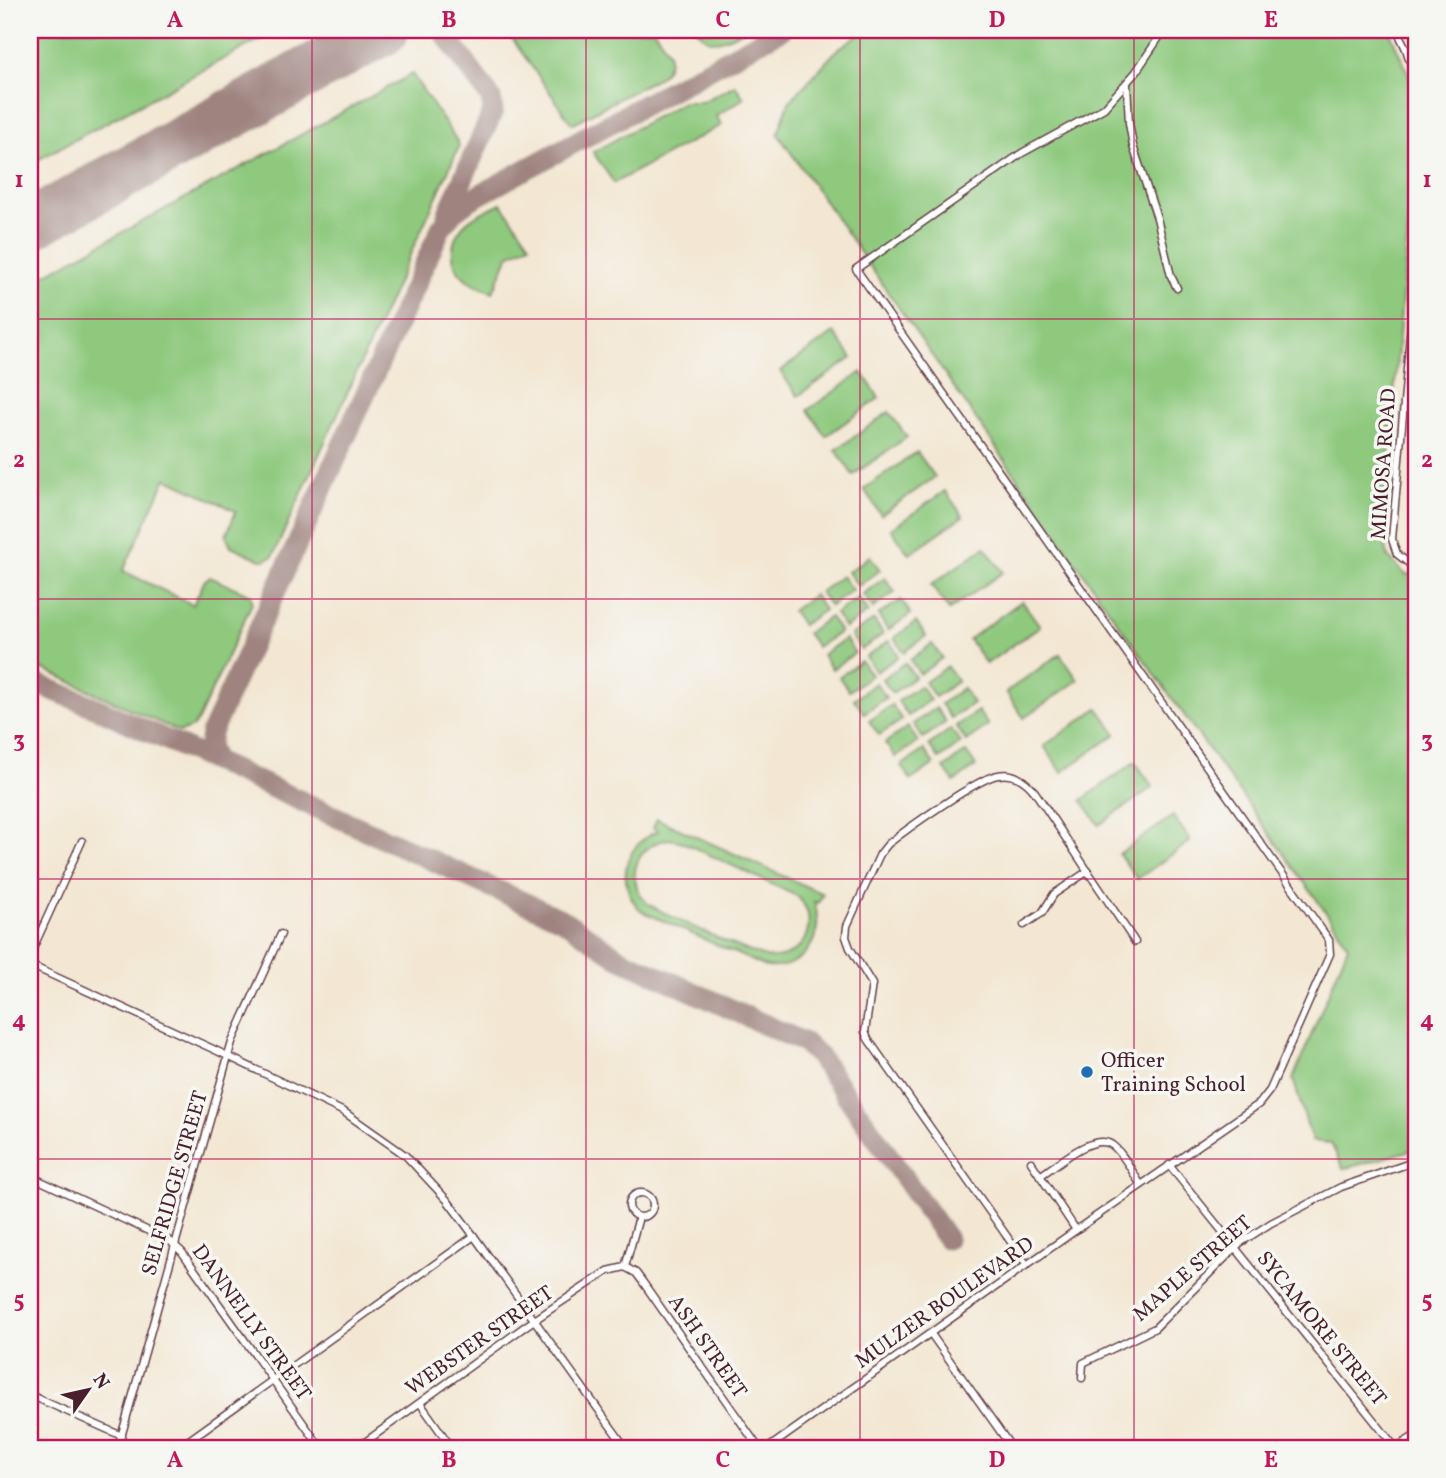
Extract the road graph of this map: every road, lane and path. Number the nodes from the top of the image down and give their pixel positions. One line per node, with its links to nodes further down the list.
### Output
1 (1164, 30): 4 (street)
2 (1397, 30): 3 (street)
3 (1416, 80)
4 (1127, 84): 6 (street); 18 (street, MULZER BOULEVARD)
5 (1416, 267): 7 (street, MIMOSA ROAD)
6 (1177, 288)
7 (1416, 569)
8 (82, 841): 13 (street)
9 (1088, 872): 10 (street); 12 (street); 27 (street)
10 (1024, 925)
11 (281, 934): 15 (street, SELFRIDGE STREET)
12 (1135, 942)
13 (30, 955)
14 (30, 965): 15 (street)
15 (227, 1057): 24 (street); 25 (street, SELFRIDGE STREET)
16 (1416, 1161): 26 (street, MAPLE STREET)
17 (1031, 1162): 20 (street)
18 (1169, 1165): 21 (street, MULZER BOULEVARD); 26 (street, SYCAMORE STREET)
19 (30, 1176): 25 (street, DANNELLY STREET)
20 (1040, 1176): 21 (street); 23 (street)
21 (1141, 1185): 23 (street, MULZER BOULEVARD)
22 (639, 1217): 28 (street)
23 (1076, 1230): 27 (street, MULZER BOULEVARD)
24 (474, 1236): 29 (street); 32 (street)
25 (174, 1245): 32 (street, DANNELLY STREET); 36 (street, SELFRIDGE STREET)
26 (1236, 1248): 31 (street, MAPLE STREET); 46 (street, SYCAMORE STREET)
27 (1027, 1265): 30 (street, MULZER BOULEVARD)
28 (625, 1266): 29 (street, WEBSTER STREET); 43 (street, ASH STREET)
29 (536, 1321): 34 (street, WEBSTER STREET); 42 (street)
30 (931, 1334): 44 (street, MULZER BOULEVARD); 45 (street)
31 (1082, 1378)
32 (274, 1381): 38 (street); 39 (street, DANNELLY STREET)
33 (30, 1395): 36 (street)
34 (420, 1402): 40 (street, WEBSTER STREET); 41 (street)
35 (1416, 1434): 46 (street)
36 (122, 1436): 37 (street, SELFRIDGE STREET)
37 (118, 1448)
38 (178, 1448)
39 (321, 1448)
40 (356, 1448)
41 (452, 1448)
42 (626, 1448)
43 (759, 1448)
44 (768, 1448)
45 (1012, 1448)
46 (1395, 1448)

